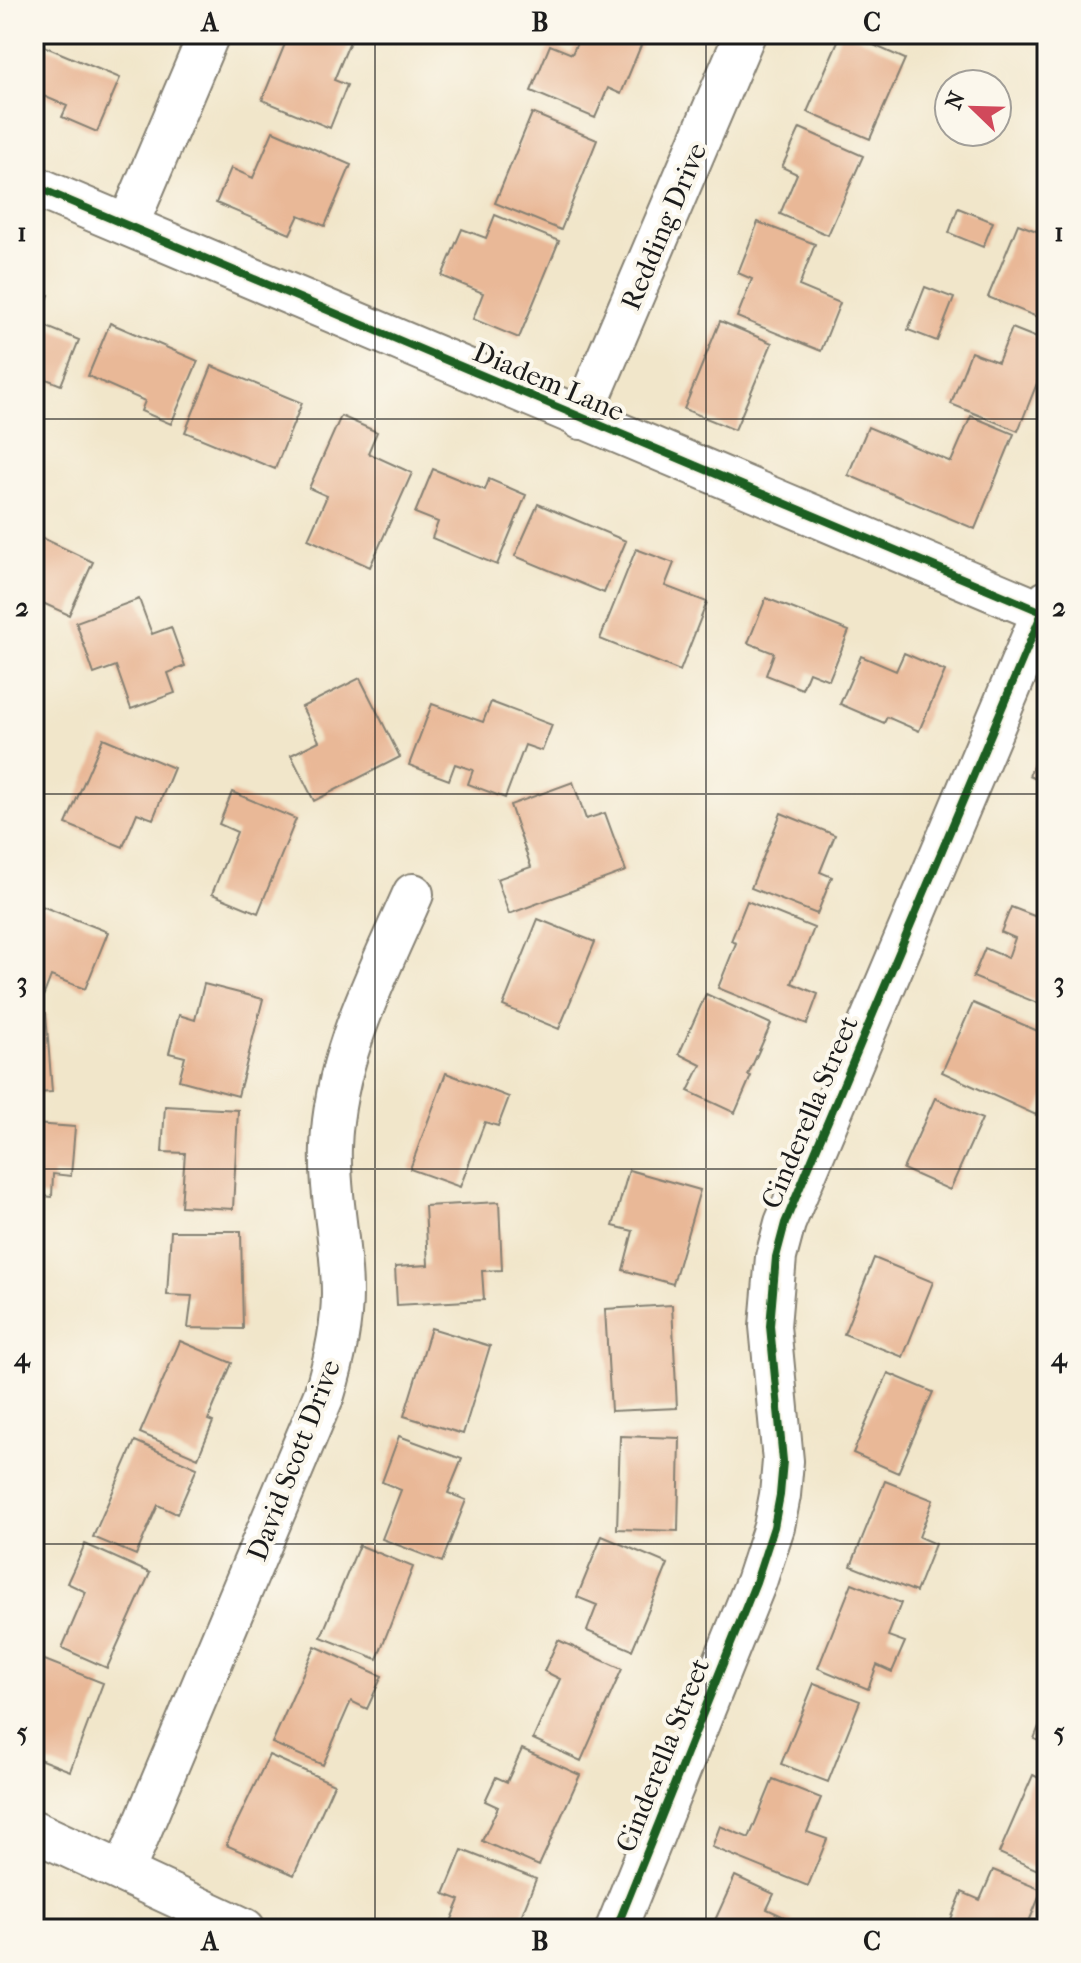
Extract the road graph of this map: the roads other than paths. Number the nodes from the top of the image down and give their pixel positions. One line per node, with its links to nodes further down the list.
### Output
1 (209, 34): 4 (street)
2 (745, 34): 5 (street, Redding Drive)
3 (34, 186): 4 (street, Diadem Lane)
4 (128, 225): 5 (street, Diadem Lane)
5 (581, 419): 6 (street, Diadem Lane)
6 (1045, 609): 11 (street, Cinderella Street)
7 (413, 894): 9 (street, David Scott Drive)
8 (34, 1831): 9 (street)
9 (124, 1871): 10 (street)
10 (245, 1929)
11 (616, 1929)

